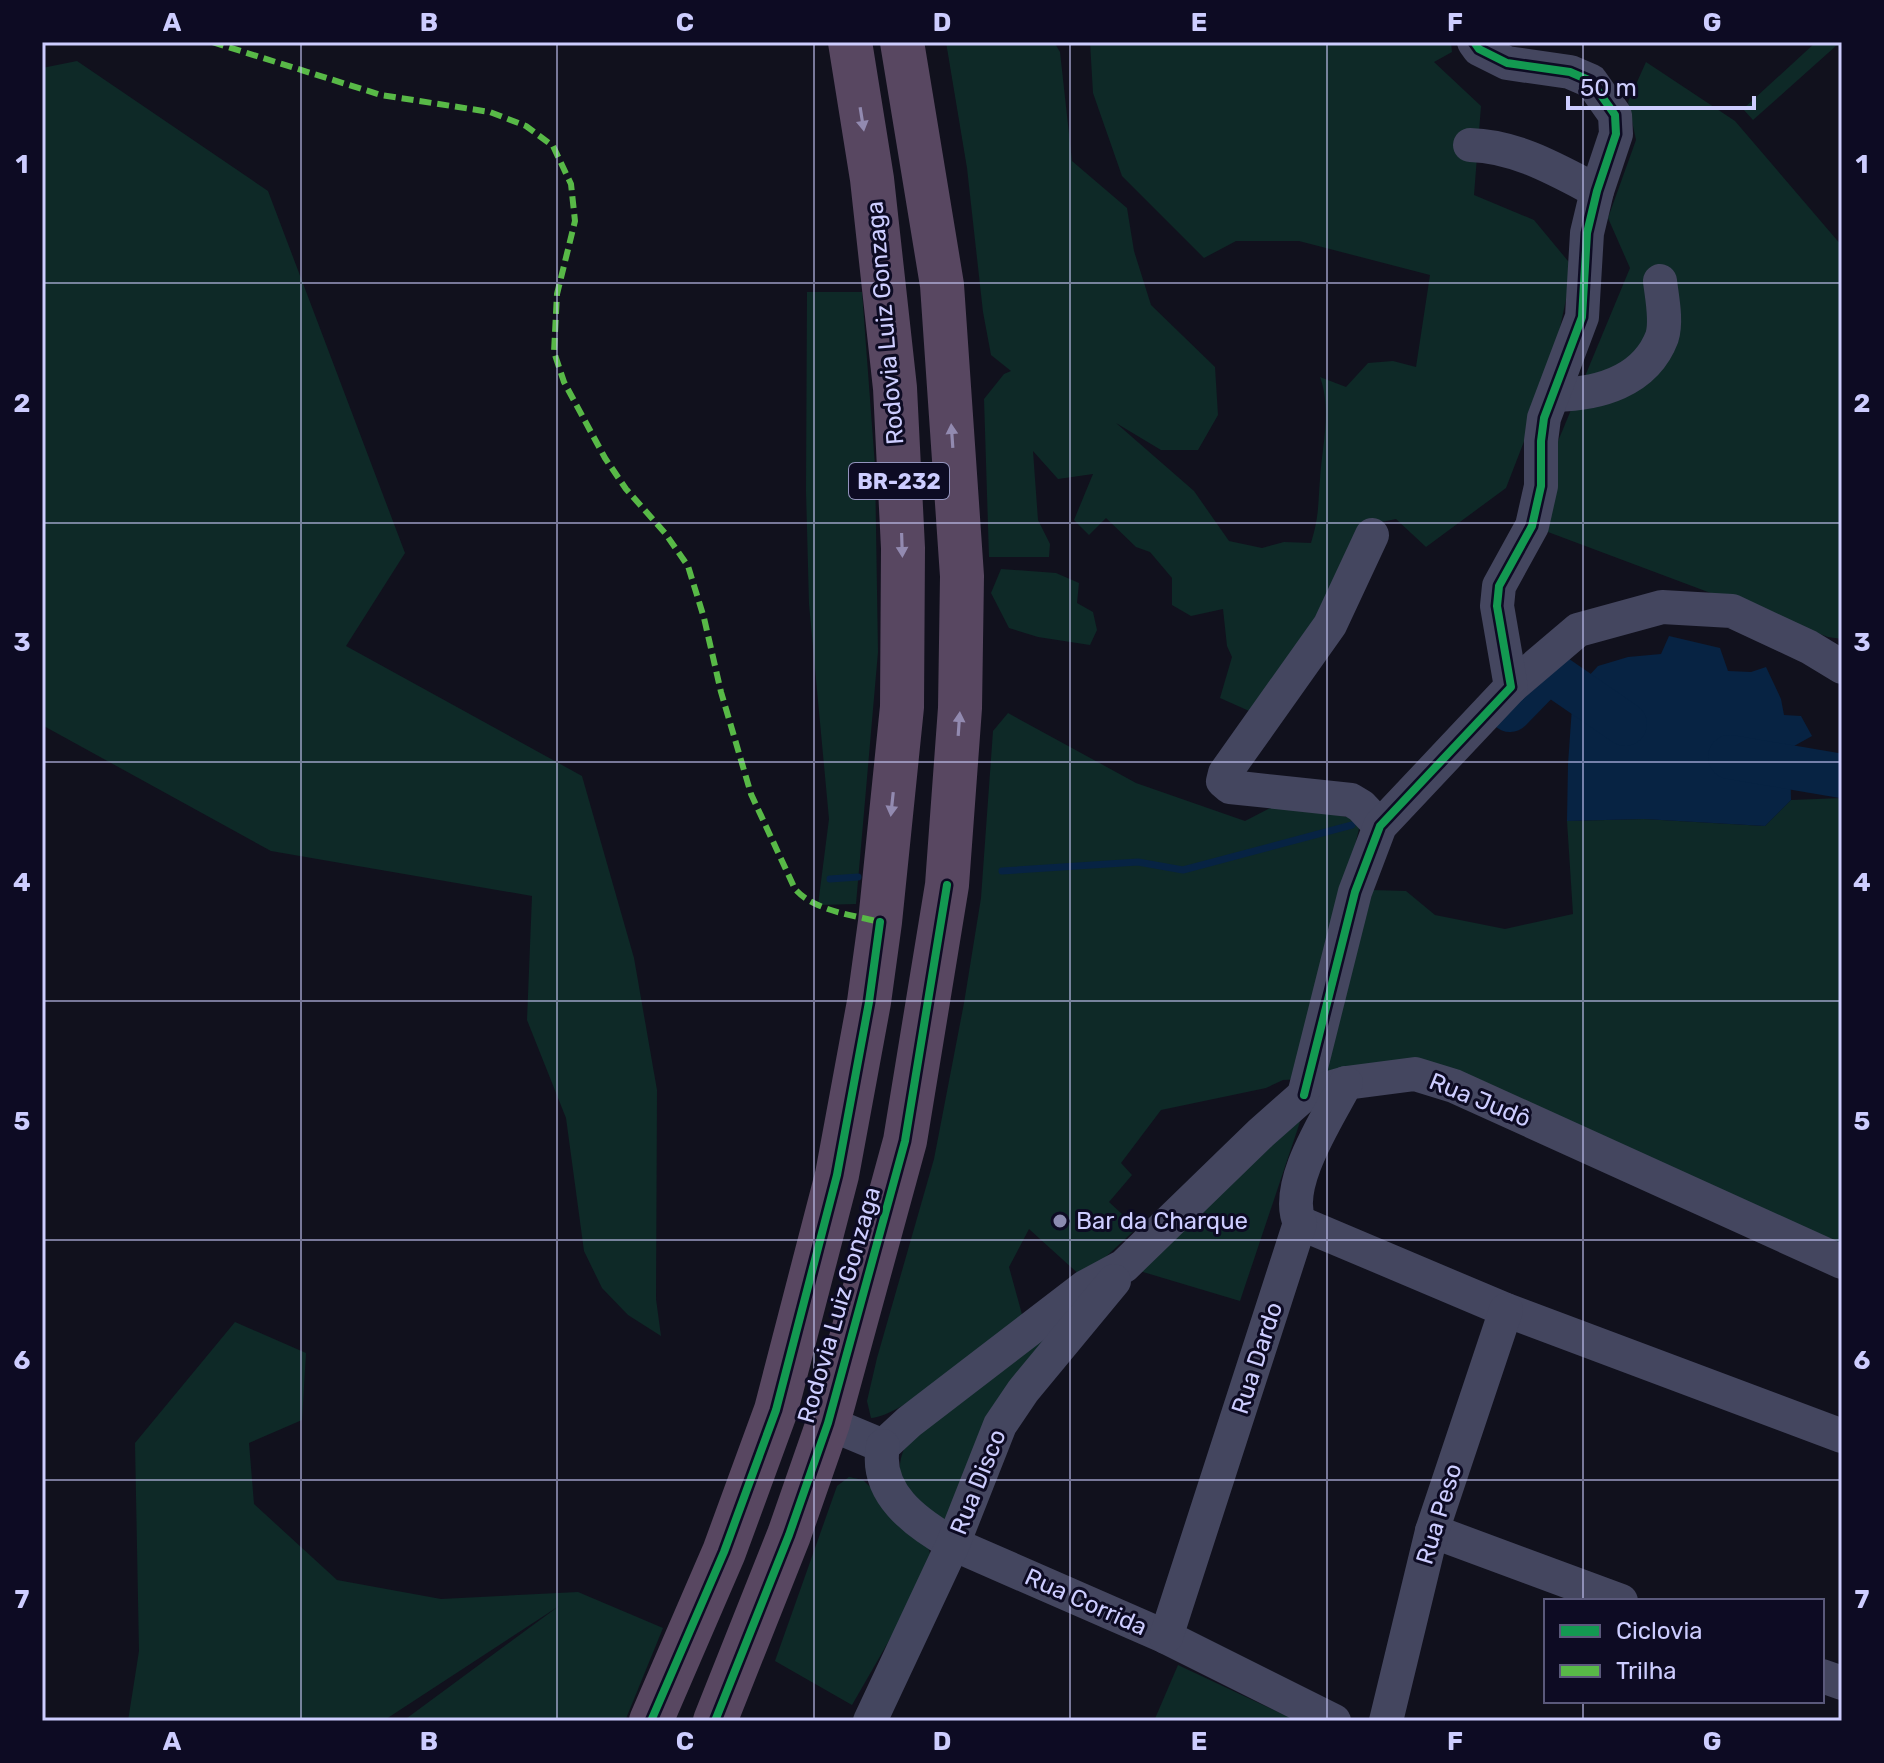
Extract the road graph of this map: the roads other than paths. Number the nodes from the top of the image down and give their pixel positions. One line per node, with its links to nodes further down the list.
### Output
1 (850, 42): 25 (highway, Rodovia Luiz Gonzaga / BR-232, one-way to 25)
2 (902, 42): 18 (highway, Rodovia Luiz Gonzaga / BR-232, one-way to 2)
3 (1474, 42): 5 (street)
4 (1470, 145): 5 (street)
5 (1597, 191): 7 (street)
6 (1660, 281): 7 (street)
7 (1555, 395): 10 (street)
8 (1372, 535): 11 (street)
9 (1842, 667): 10 (street)
10 (1511, 687): 11 (street)
11 (1380, 826): 13 (street)
12 (1346, 1083): 13 (street, Rua Judô); 14 (street, Rua Dardo); 15 (street, Rua Judô)
13 (1304, 1095): 16 (street, Rua Judô)
14 (1300, 1223): 17 (street); 24 (street, Rua Dardo)
15 (1842, 1262)
16 (1124, 1266): 20 (street, Rua Judô); 22 (street, Rua Disco)
17 (1506, 1310): 19 (street); 21 (street, Rua Peso)
18 (828, 1423): 20 (street); 26 (highway, Rodovia Luiz Gonzaga / BR-232)
19 (1842, 1436)
20 (883, 1446): 22 (street, Rua Corrida)
21 (1432, 1531): 23 (street); 29 (street, Rua Peso)
22 (953, 1544): 24 (street, Rua Corrida); 27 (street, Rua Disco)
23 (1616, 1599)
24 (1166, 1637): 28 (street, Rua Corrida)
25 (651, 1721)
26 (715, 1721)
27 (870, 1721)
28 (1334, 1721)
29 (1386, 1721)

